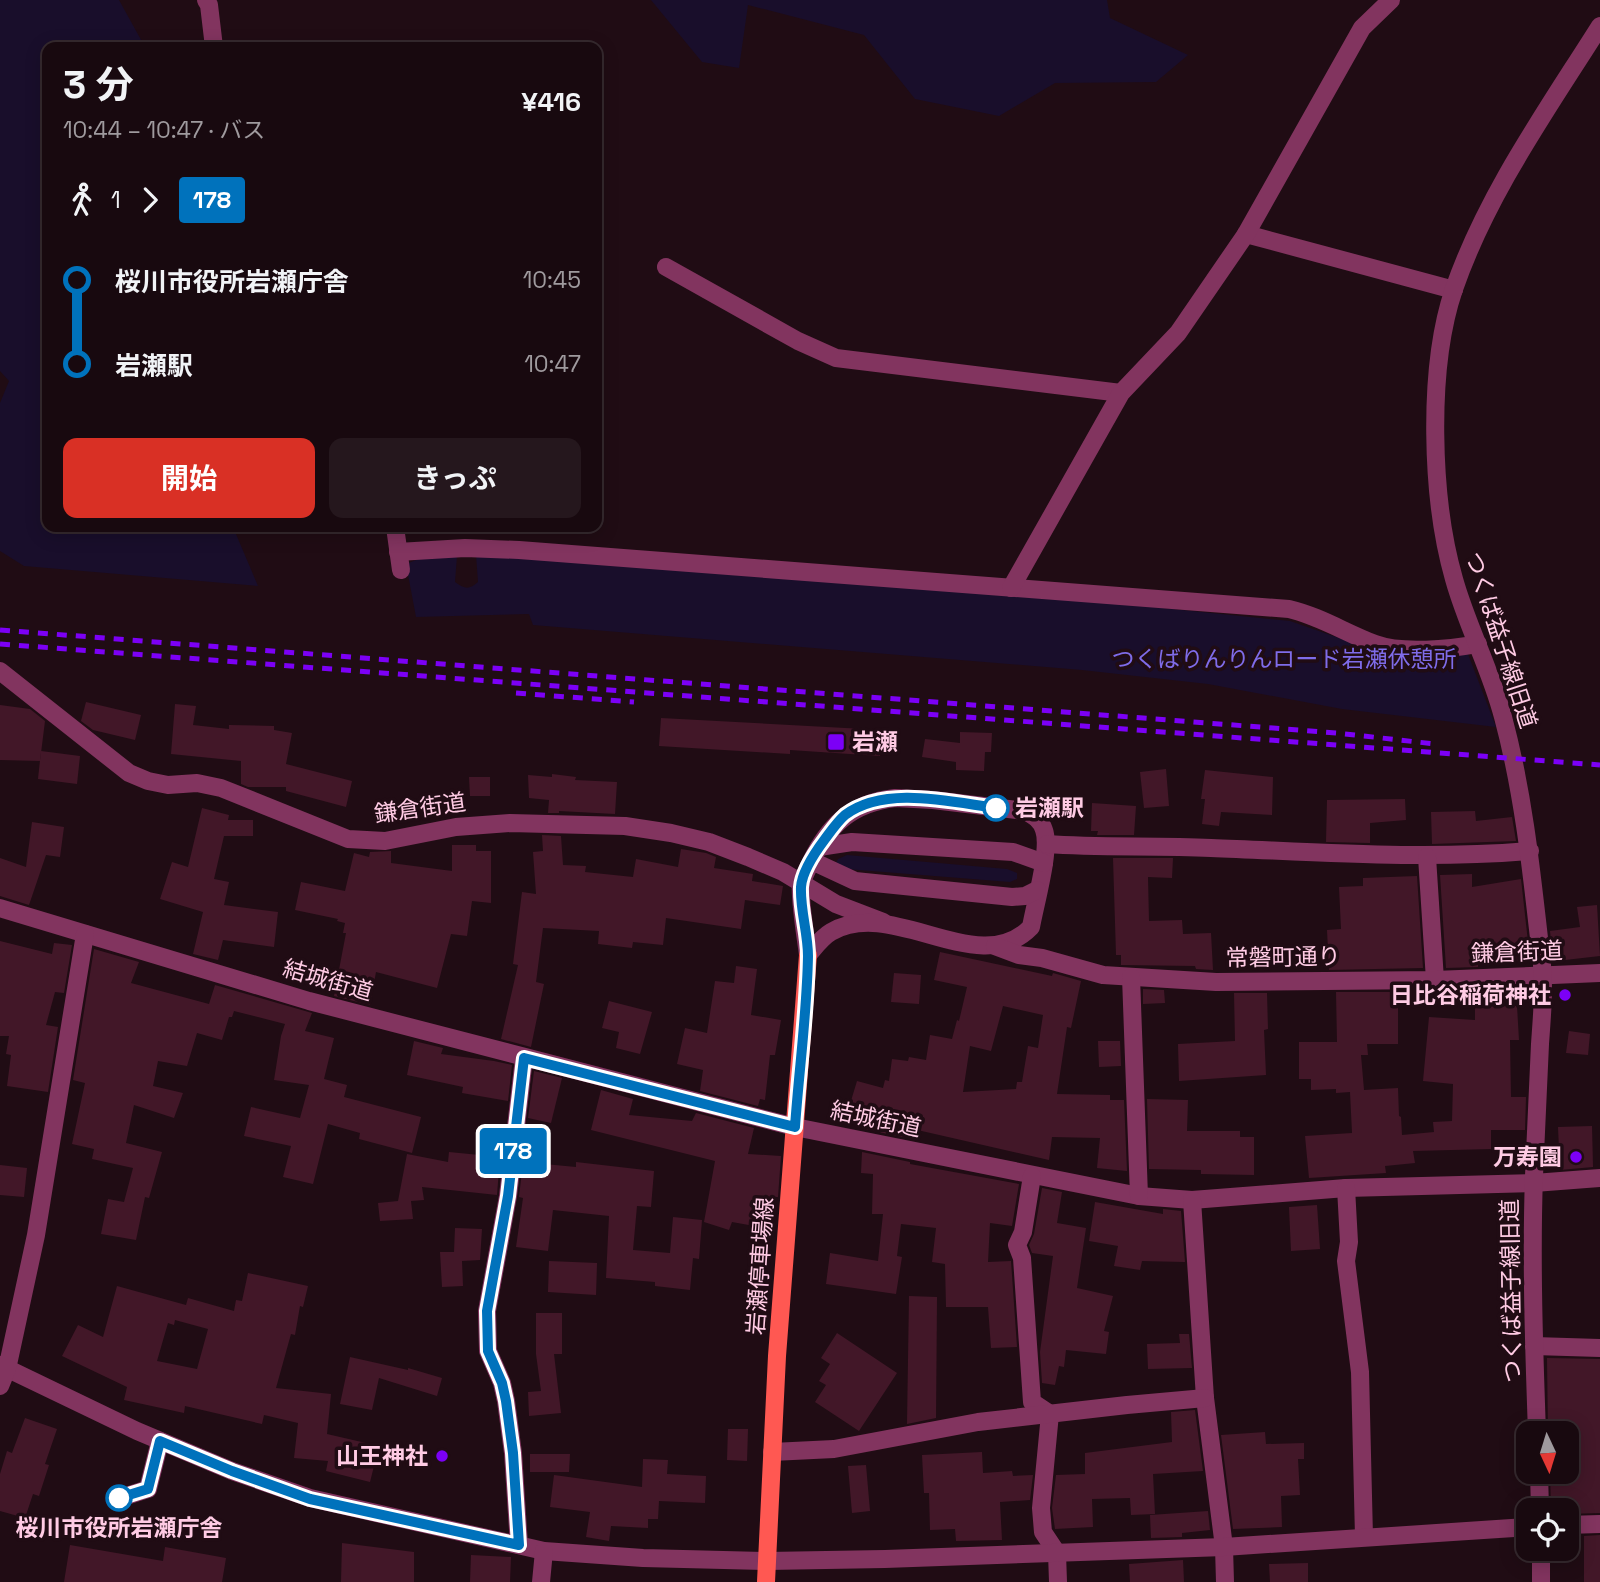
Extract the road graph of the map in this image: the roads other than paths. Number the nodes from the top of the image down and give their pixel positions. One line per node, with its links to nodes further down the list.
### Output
1 (206, 0): 4 (street)
2 (1391, 0): 5 (street)
3 (1600, 26): 7 (street, つくば益子線旧道)
4 (214, 42)
5 (1246, 234): 7 (street); 8 (street)
6 (666, 267): 8 (street)
7 (1454, 290): 11 (street, つくば益子線旧道)
8 (1121, 393): 10 (street)
9 (396, 532): 10 (street)
10 (1011, 588): 11 (street)
11 (1478, 644): 14 (street, つくば益子線旧道)
12 (0, 671): 18 (street, 鎌倉街道)
13 (1047, 844): 15 (street); 16 (street); 17 (street)
14 (1530, 851): 16 (street); 28 (street, つくば益子線旧道)
15 (815, 854): 17 (street); 18 (street); 19 (street)
16 (1427, 857): 30 (street)
17 (1044, 863): 19 (street)
18 (801, 885): 21 (street, 鎌倉街道); 25 (street)
19 (1037, 890): 22 (street)
20 (0, 908): 23 (street, 結城街道)
21 (883, 922): 24 (street, 常磐町通り); 25 (street)
22 (1031, 927): 24 (street); 26 (street)
23 (85, 934): 31 (street, 結城街道); 41 (street)
24 (995, 946): 26 (street, 常磐町通り)
25 (808, 955): 32 (main road, 岩瀬停車場線)
26 (1042, 958): 29 (street, 常磐町通り)
27 (1600, 973): 28 (street, 鎌倉街道)
28 (1544, 975): 30 (street, 鎌倉街道); 35 (street, つくば益子線旧道)
29 (1131, 977): 30 (street, 常磐町通り); 37 (street)
30 (1435, 980)
31 (524, 1058): 32 (street, 結城街道); 53 (street)
32 (795, 1127): 33 (street, 結城街道); 47 (main road, 岩瀬停車場線)
33 (1032, 1176): 37 (street, 結城街道); 44 (street)
34 (1600, 1178): 35 (street, 結城街道)
35 (1534, 1183): 36 (street, 結城街道); 39 (street, つくば益子線旧道)
36 (1346, 1188): 38 (street, 結城街道); 52 (street)
37 (1139, 1196): 38 (street, 結城街道)
38 (1192, 1200): 43 (street)
39 (1534, 1346): 40 (street); 45 (street, つくば益子線旧道)
40 (1600, 1348)
41 (3, 1367): 42 (street); 46 (street)
42 (0, 1386)
43 (1205, 1398): 44 (street); 54 (street)
44 (1050, 1414): 47 (street); 56 (street)
45 (1537, 1421)
46 (160, 1441): 48 (street); 53 (street)
47 (772, 1452): 57 (main road, 岩瀬停車場線)
48 (117, 1499)
49 (1600, 1524): 50 (street)
50 (1579, 1525)
51 (1516, 1528): 52 (street)
52 (1364, 1537): 54 (street)
53 (519, 1545): 55 (street)
54 (1224, 1547): 56 (street); 62 (street)
55 (544, 1551): 57 (street); 59 (street)
56 (1058, 1553): 57 (street); 61 (street)
57 (767, 1560): 60 (main road, 岩瀬停車場線)
58 (1541, 1561): 63 (street)
59 (541, 1582)
60 (766, 1582)
61 (1058, 1582)
62 (1225, 1582)
63 (1542, 1582)

